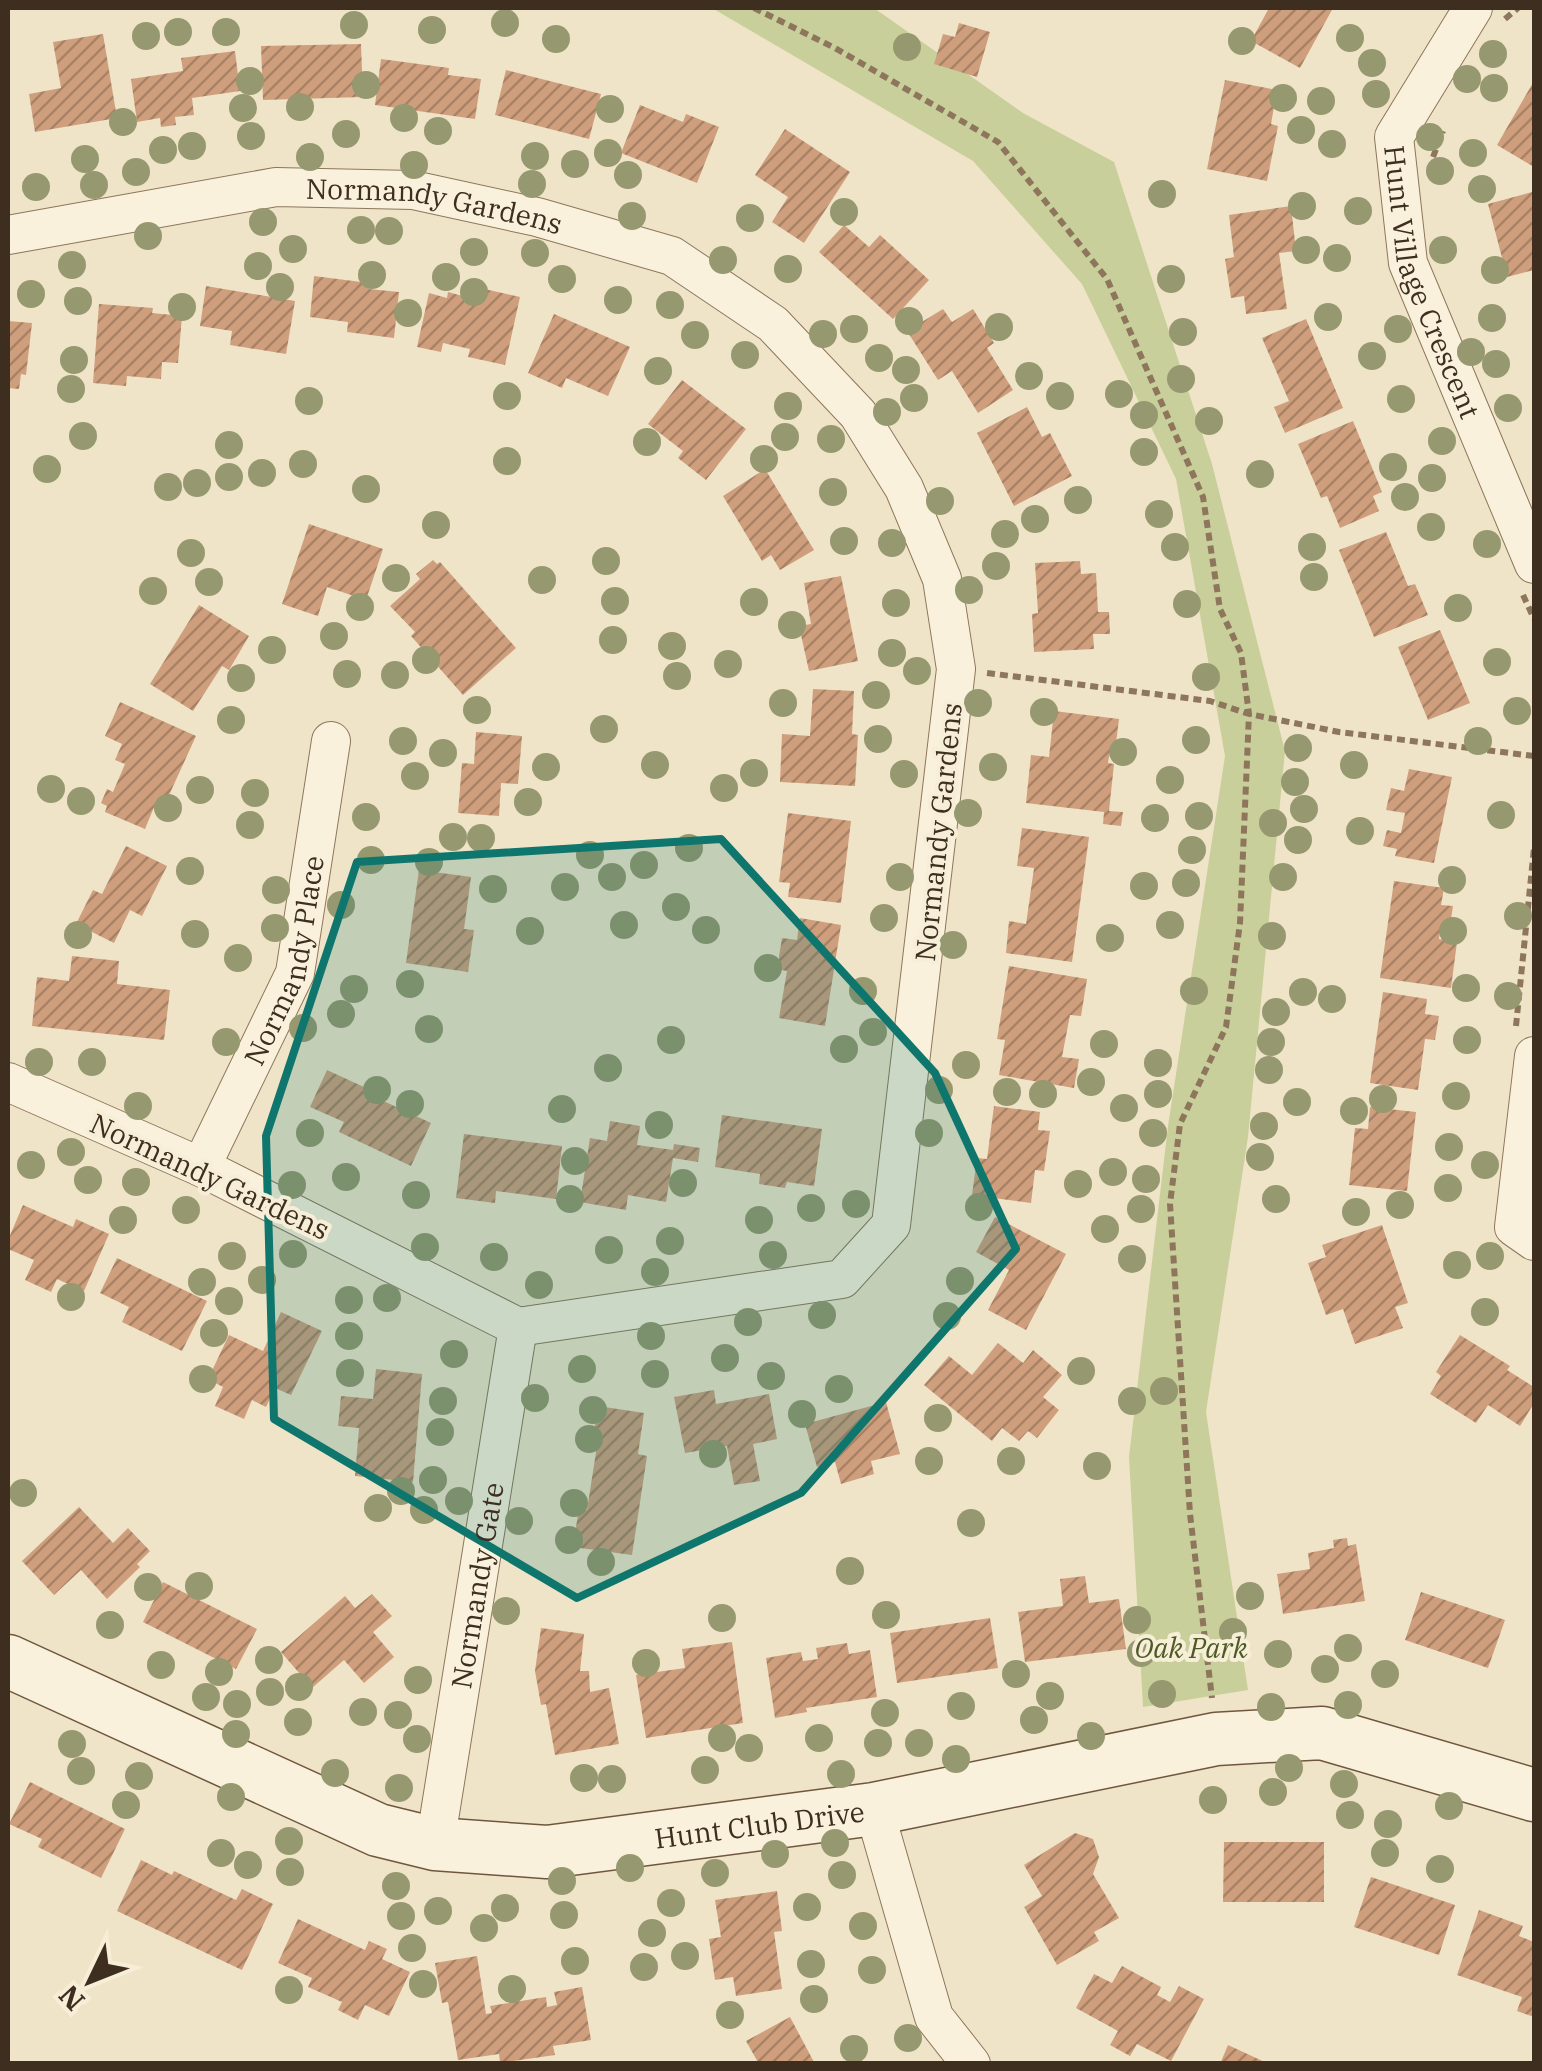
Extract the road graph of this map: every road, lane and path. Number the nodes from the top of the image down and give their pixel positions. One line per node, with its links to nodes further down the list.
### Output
1 (754, 8): 9 (path)
2 (1518, 8): 3 (path)
3 (1488, 14): 7 (street, Hunt Village Crescent)
4 (1447, 119): 5 (path)
5 (1426, 175)
6 (8, 234): 8 (street, Normandy Gardens)
7 (1534, 564)
8 (956, 669): 9 (path); 16 (street, Normandy Gardens)
9 (1249, 714): 11 (path); 18 (path)
10 (330, 740): 14 (street, Normandy Place)
11 (1534, 756)
12 (1534, 1056): 15 (street)
13 (8, 1082): 14 (street, Normandy Gardens)
14 (201, 1167): 16 (street, Normandy Gardens)
15 (1534, 1241)
16 (518, 1327): 21 (street, Normandy Gate)
17 (8, 1661): 21 (street, Hunt Club Drive)
18 (1216, 1740): 19 (street, Hunt Club Drive); 20 (street, Hunt Club Drive)
19 (1534, 1795)
20 (874, 1809): 21 (street, Hunt Club Drive); 22 (street)
21 (435, 1844)
22 (971, 2064)

